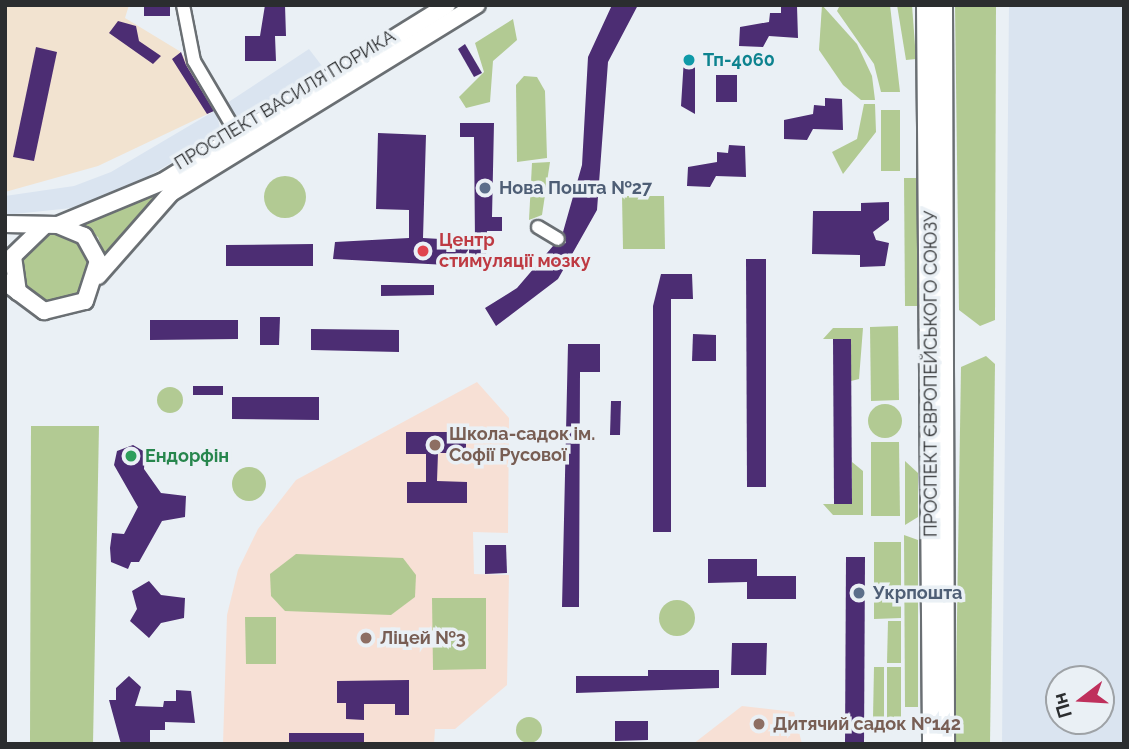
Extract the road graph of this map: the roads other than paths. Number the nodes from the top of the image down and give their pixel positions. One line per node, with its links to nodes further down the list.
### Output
1 (183, 5): 6 (street)
2 (447, 5): 6 (street, ПРОСПЕКТ ВАСИЛЯ ПОРИКА)
3 (477, 5): 11 (street, ПРОСПЕКТ ВАСИЛЯ ПОРИКА)
4 (926, 5): 14 (main road, ПРОСПЕКТ ЄВРОПЕЙСЬКОГО СОЮЗУ)
5 (943, 5): 15 (main road, ПРОСПЕКТ ЄВРОПЕЙСЬКОГО СОЮЗУ)
6 (237, 134): 8 (street, ПРОСПЕКТ ВАСИЛЯ ПОРИКА)
7 (5, 224): 8 (street, ПРОСПЕКТ ВАСИЛЯ ПОРИКА)
8 (51, 226): 11 (street, ПРОСПЕКТ ВАСИЛЯ ПОРИКА); 13 (street, ПРОСПЕКТ ВАСИЛЯ ПОРИКА)
9 (538, 227): 10 (street)
10 (558, 239)
11 (98, 276): 13 (street, ПРОСПЕКТ ВАСИЛЯ ПОРИКА)
12 (5, 282): 13 (street, ПРОСПЕКТ ВАСИЛЯ ПОРИКА)
13 (21, 297)
14 (932, 744)
15 (945, 744)

